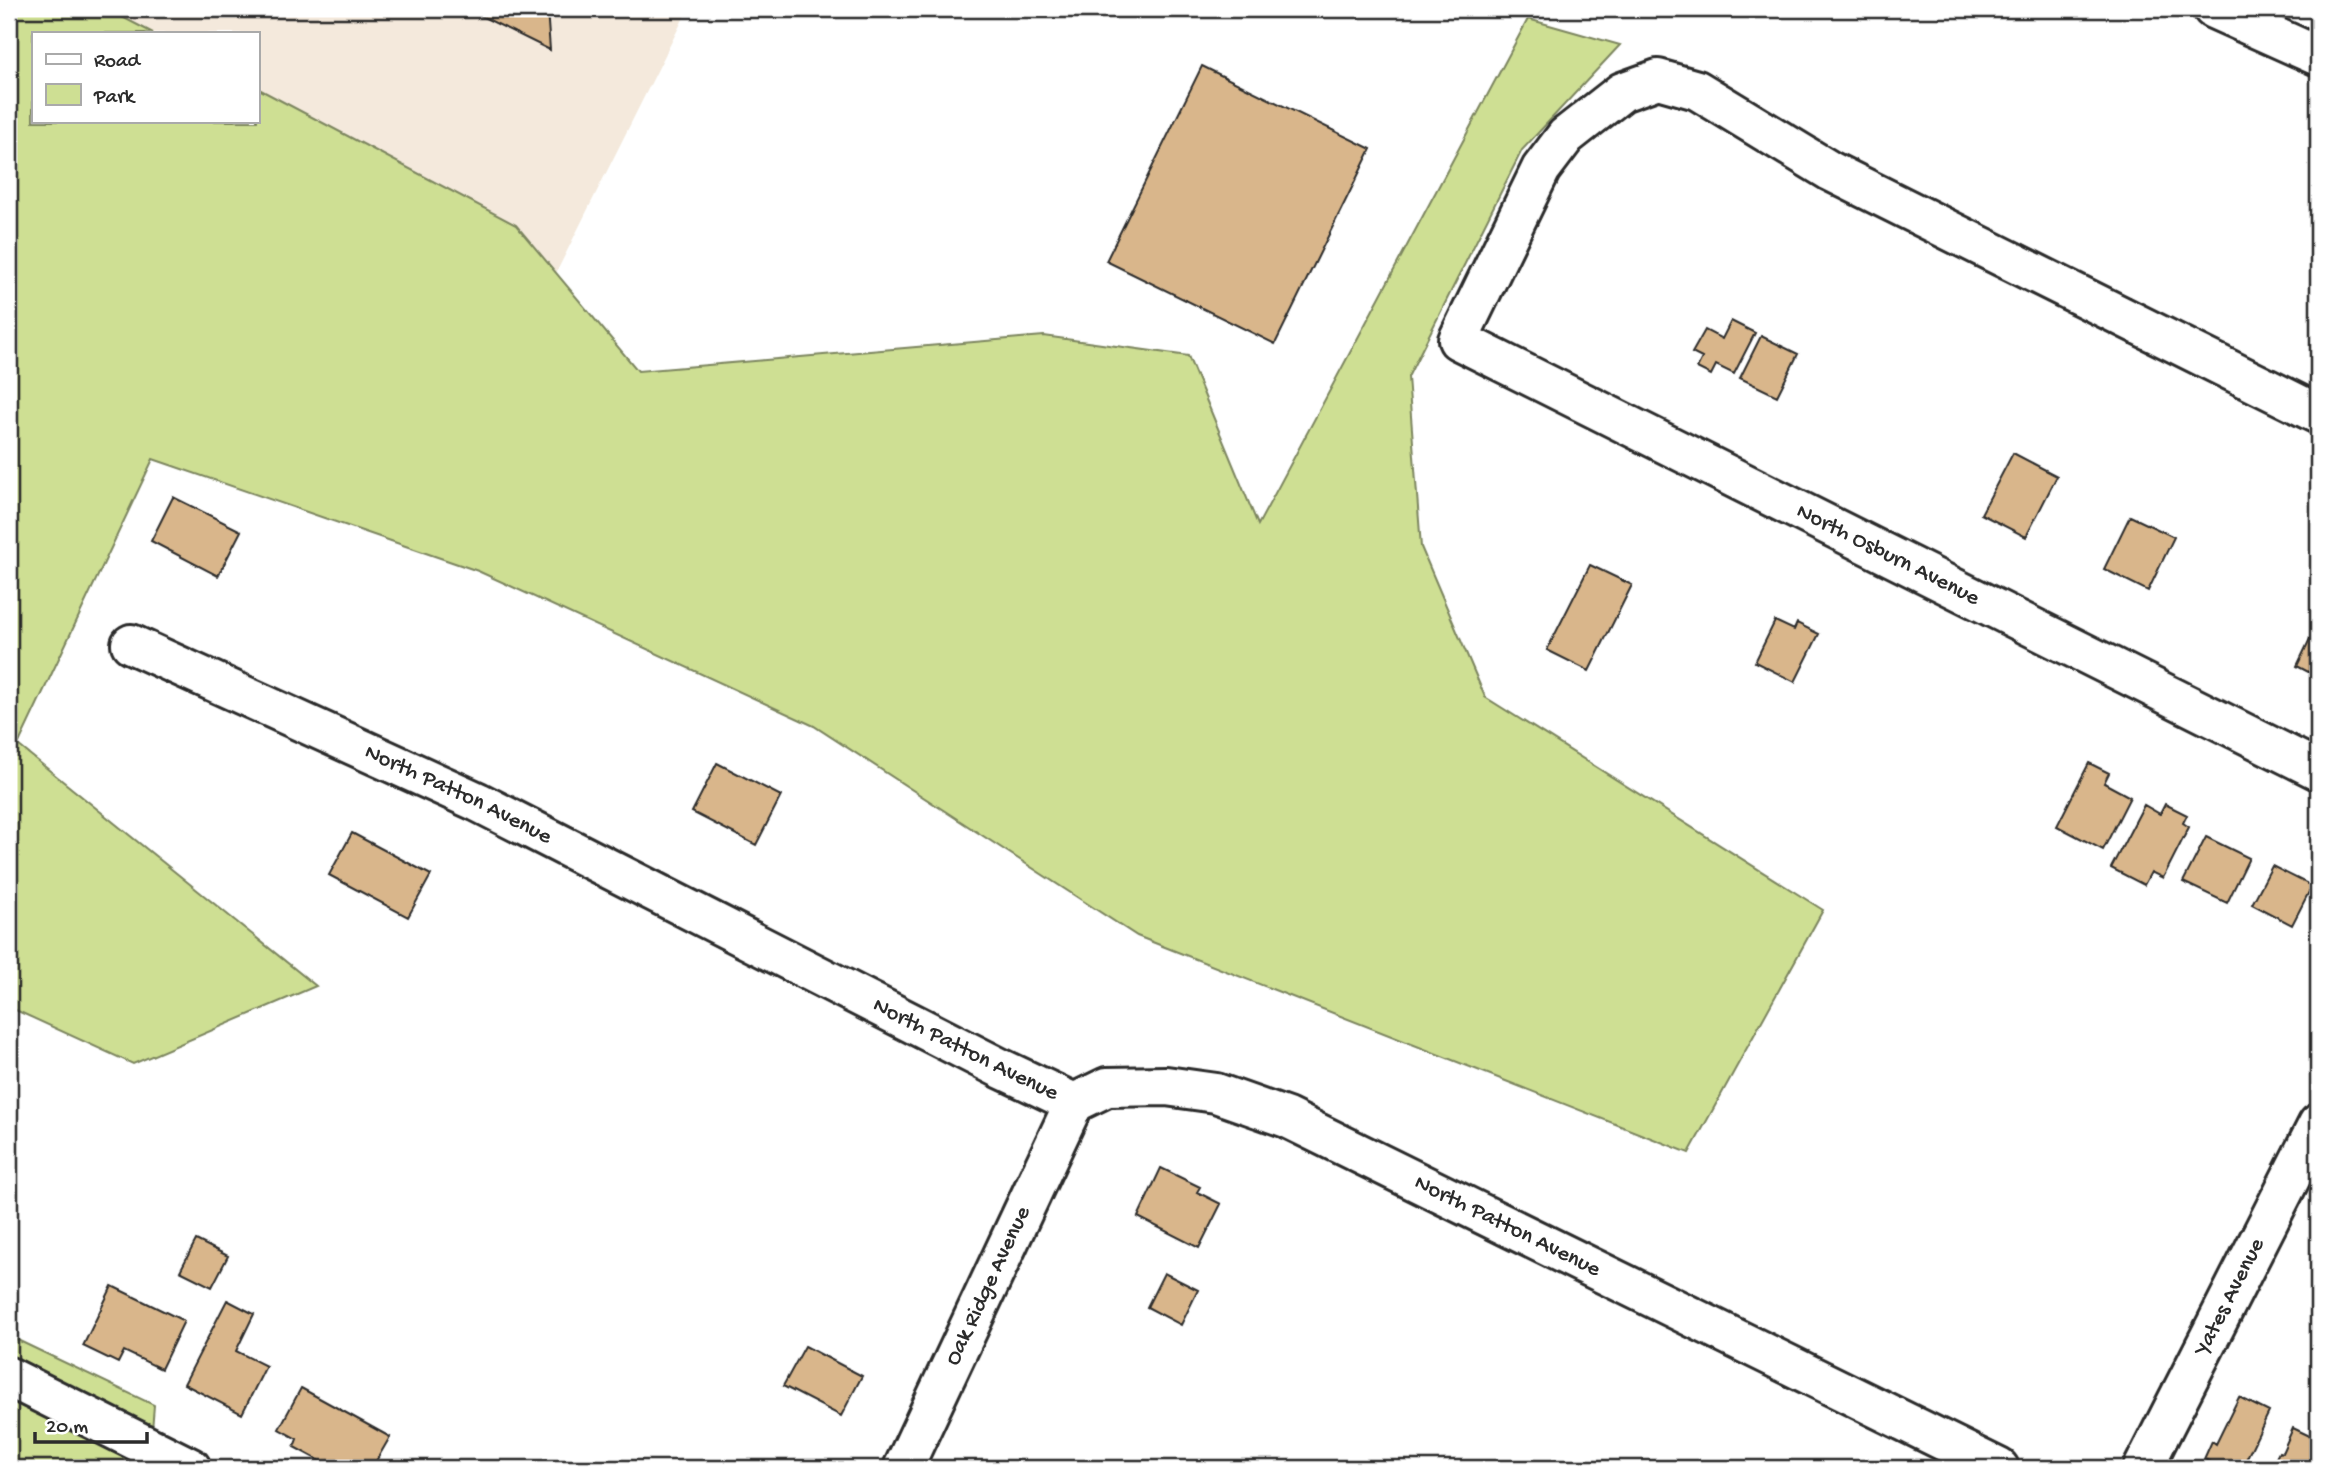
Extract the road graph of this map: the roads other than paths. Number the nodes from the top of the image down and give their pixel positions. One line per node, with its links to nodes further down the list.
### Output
1 (2213, 9): 2 (street)
2 (2318, 56)
3 (2318, 414): 5 (street, North Osburn Avenue)
4 (131, 645): 6 (street, North Patton Avenue)
5 (2318, 771)
6 (1074, 1103): 10 (street, Oak Ridge Avenue); 11 (street, North Patton Avenue)
7 (2318, 1124): 12 (street, Yates Avenue)
8 (9, 1377): 9 (street)
9 (191, 1468)
10 (903, 1468)
11 (2000, 1468)
12 (2144, 1468)

